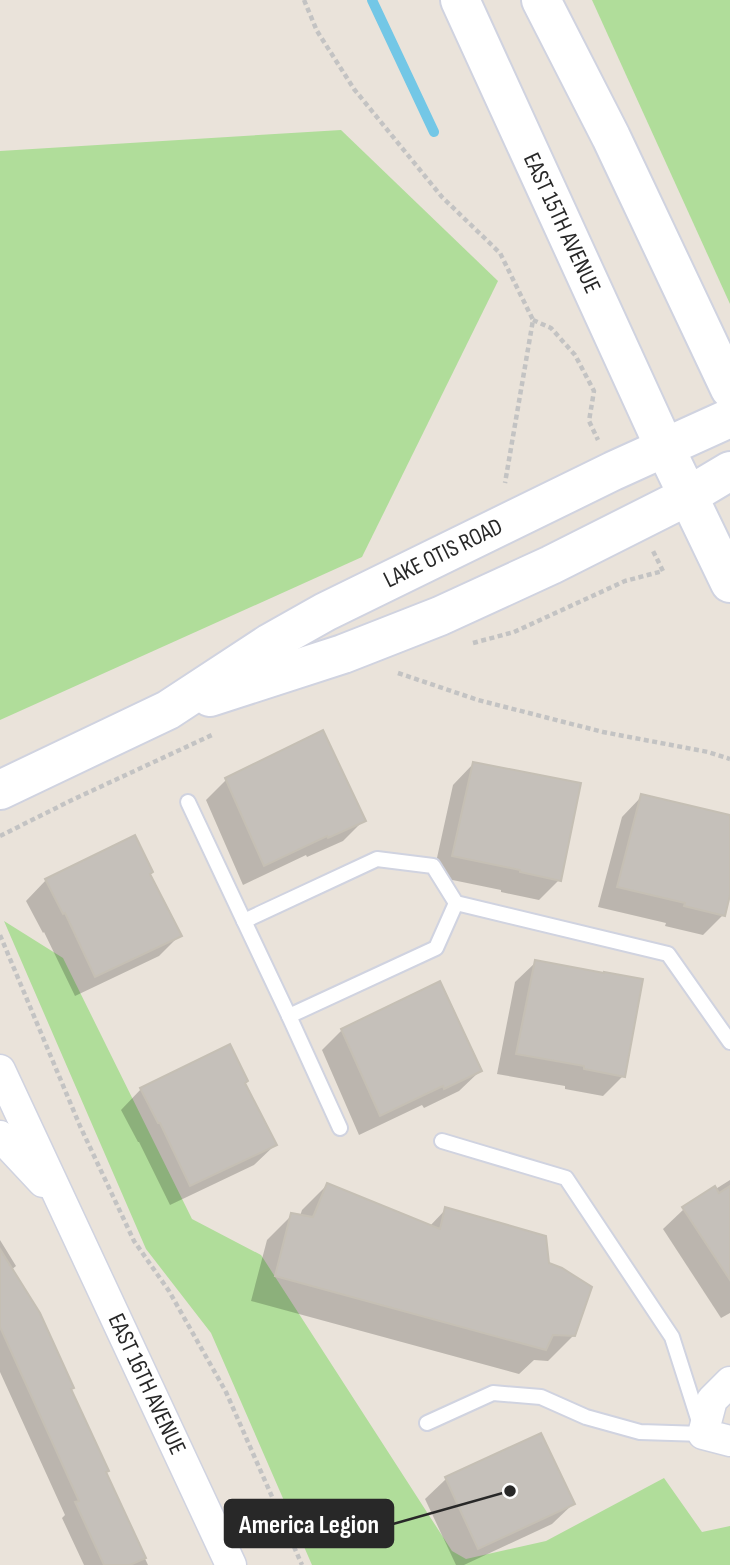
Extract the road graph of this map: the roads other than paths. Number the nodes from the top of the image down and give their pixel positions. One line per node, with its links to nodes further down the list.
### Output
1 (460, 0): 5 (main road, EAST 15TH AVENUE)
2 (541, 0): 3 (main road)
3 (730, 389)
4 (730, 418): 5 (main road, LAKE OTIS ROAD)
5 (664, 446): 7 (main road, EAST 15TH AVENUE); 9 (main road, LAKE OTIS ROAD)
6 (730, 471): 7 (main road, LAKE OTIS ROAD)
7 (688, 496): 8 (main road, EAST 15TH AVENUE); 9 (main road, LAKE OTIS ROAD)
8 (730, 583)
9 (168, 710): 10 (main road, LAKE OTIS ROAD)
10 (0, 790)
11 (188, 803): 13 (lane)
12 (456, 903): 13 (lane); 14 (lane); 15 (lane)
13 (244, 921): 14 (lane)
14 (289, 1016): 17 (lane)
15 (730, 1042)
16 (0, 1070): 20 (street, EAST 16TH AVENUE)
17 (340, 1128)
18 (0, 1136): 20 (street, EAST 16TH AVENUE)
19 (442, 1141): 23 (lane)
20 (63, 1202): 24 (street, EAST 16TH AVENUE)
21 (730, 1382): 23 (street)
22 (427, 1423): 23 (lane)
23 (716, 1437)
24 (231, 1565)

